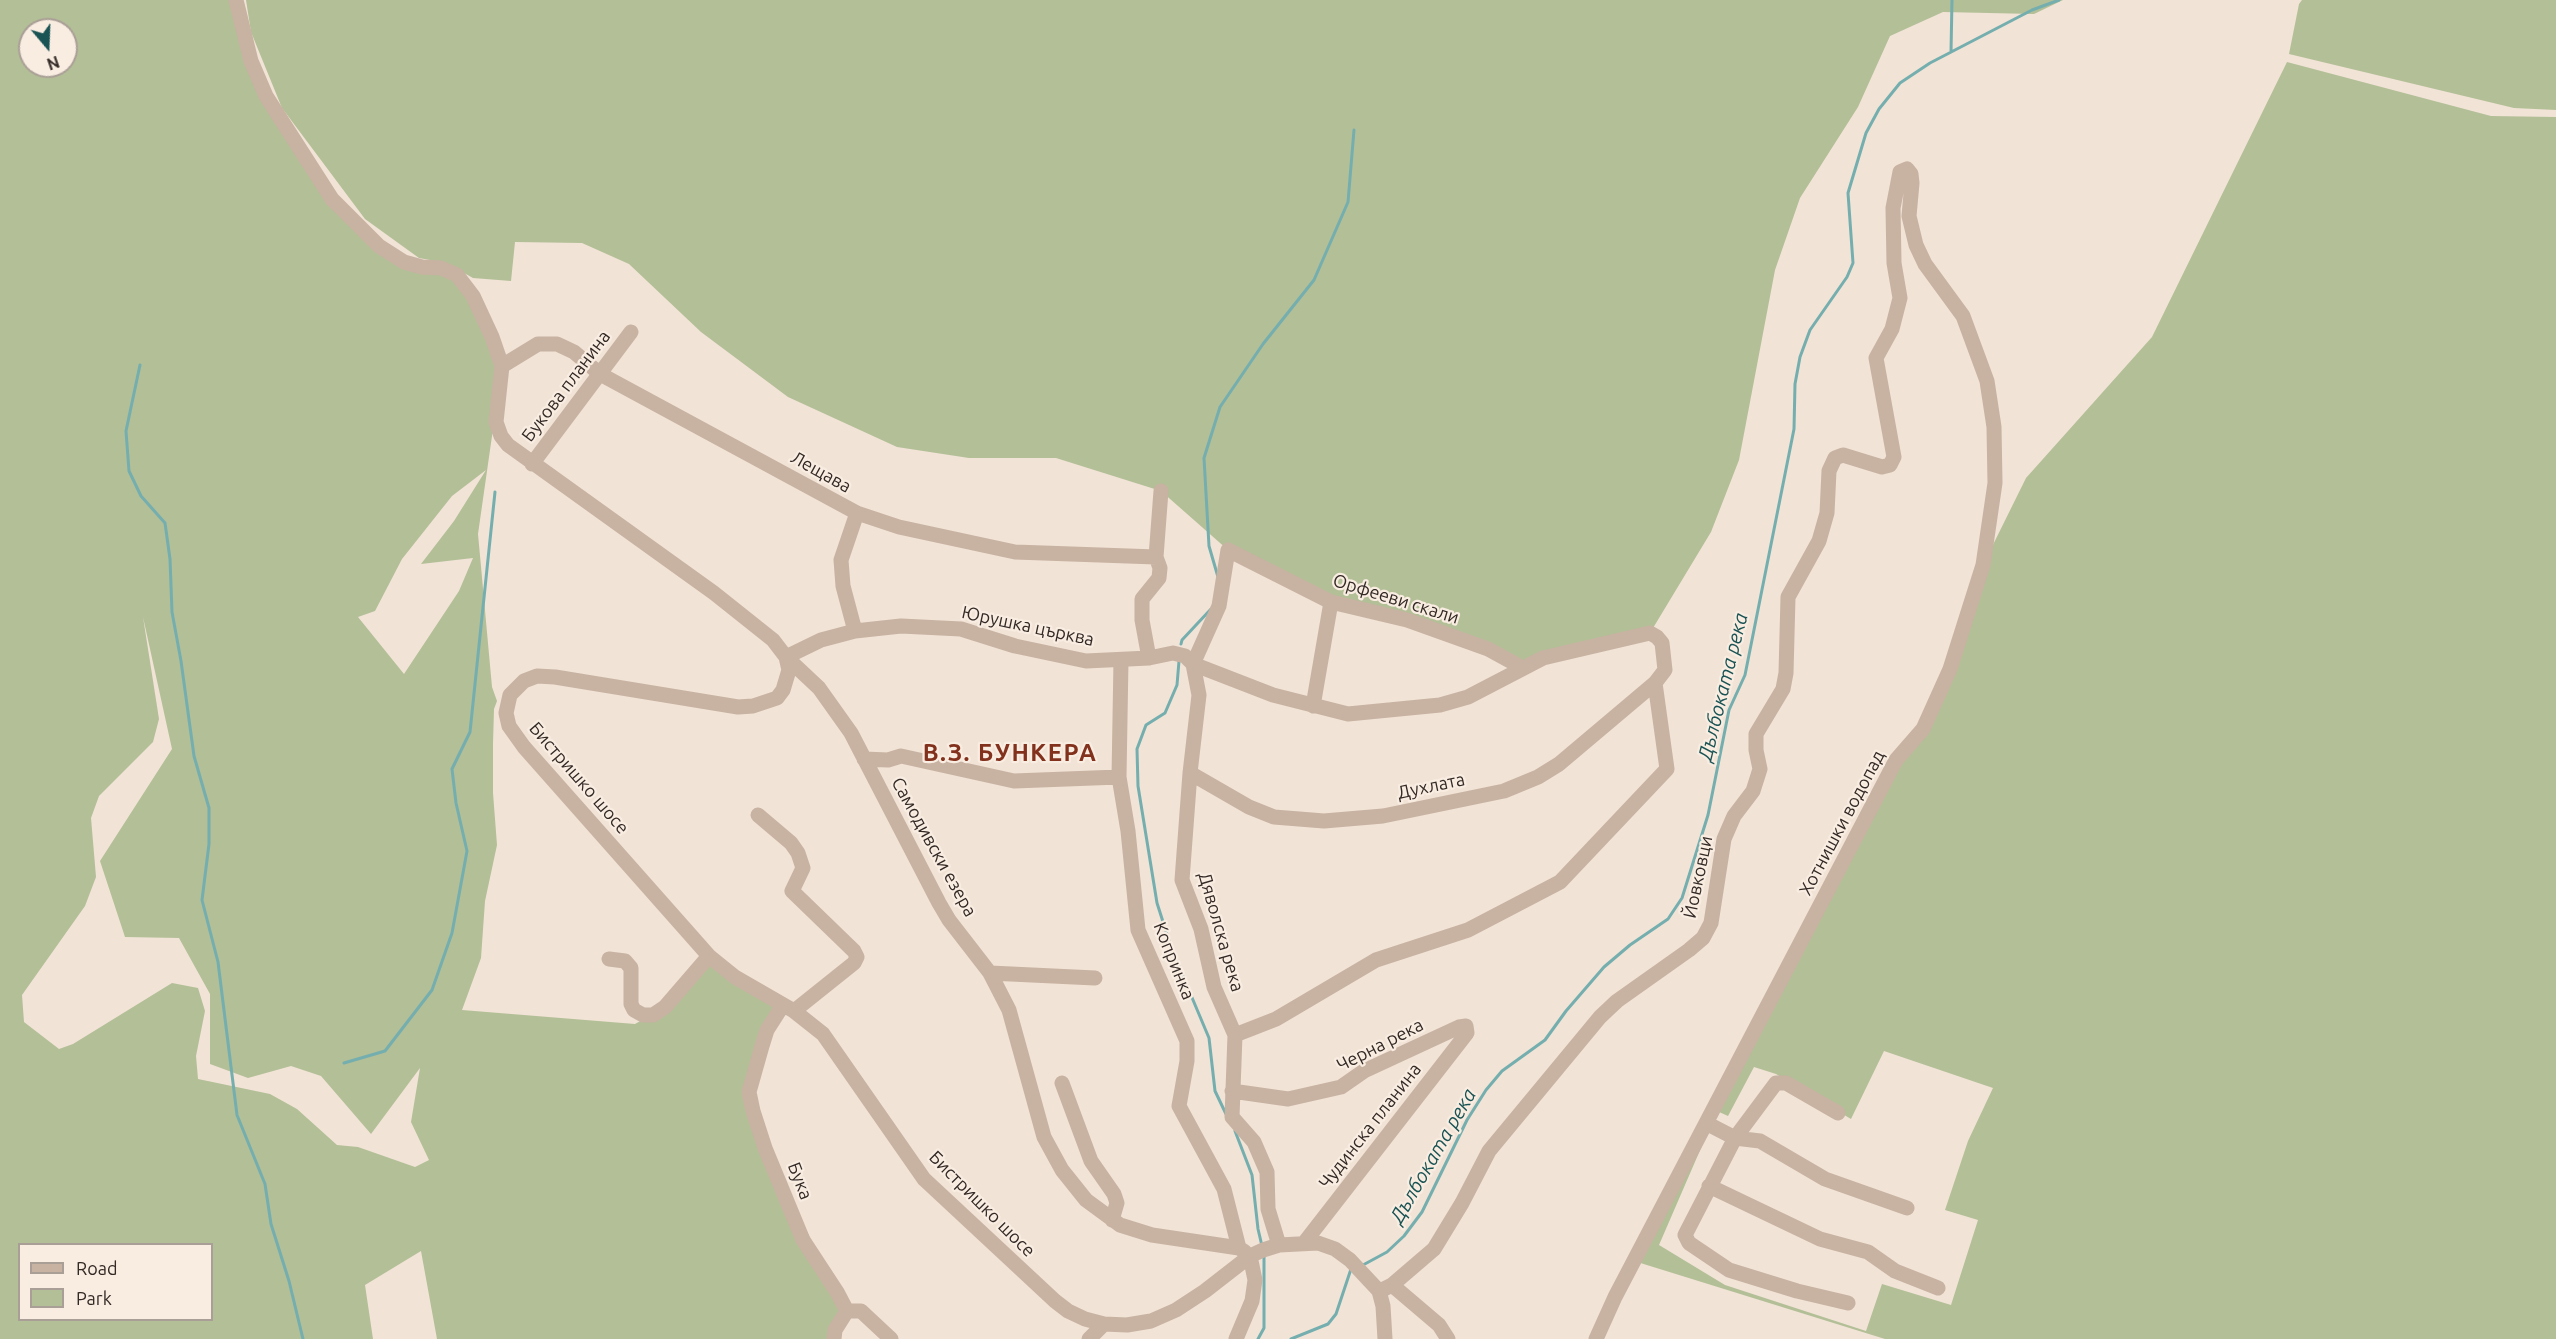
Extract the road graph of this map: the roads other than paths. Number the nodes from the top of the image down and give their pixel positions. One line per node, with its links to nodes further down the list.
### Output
1 (236, 0): 4 (street)
2 (1907, 169): 33 (street, Хотнишки водопад); 41 (street, Йовковци)
3 (631, 332): 5 (street, Букова планина)
4 (502, 366): 5 (street, Лещава); 6 (street)
5 (600, 374): 6 (street, Букова планина); 8 (street, Лещава)
6 (532, 464): 12 (street)
7 (1161, 491): 9 (street)
8 (857, 513): 9 (street, Лещава); 11 (street)
9 (1156, 557): 13 (street)
10 (1331, 602): 15 (street, Орфееви скали); 16 (street, Орфееви скали); 18 (street)
11 (855, 631): 12 (street, Юрушка църква); 14 (street, Юрушка църква)
12 (786, 657): 19 (street, Самодивски езера); 23 (street, Бистришко шосе)
13 (1149, 658): 14 (street, Юрушка църква); 15 (street, Юрушка църква)
14 (1121, 660): 21 (street, Копринка)
15 (1193, 664): 18 (street, Юрушка църква); 20 (street, Дяволска река)
16 (1521, 668): 17 (street, Юрушка църква); 18 (street, Юрушка църква)
17 (1655, 683): 20 (street, Духлата); 29 (street)
18 (1313, 706)
19 (864, 759): 21 (street); 25 (street, Самодивски езера)
20 (1190, 773): 29 (street, Дяволска река)
21 (1119, 777): 40 (street, Копринка)
22 (758, 814): 27 (street, Бука)
23 (709, 956): 24 (street); 27 (street, Бистришко шосе)
24 (609, 959)
25 (990, 973): 26 (street); 37 (street, Самодивски езера)
26 (1095, 978)
27 (789, 1008): 44 (street, Бука); 45 (street, Бистришко шосе)
28 (1467, 1034): 31 (street, Черна река); 38 (street, Чудинска планина)
29 (1235, 1035): 31 (street, Дяволска река)
30 (1062, 1083): 37 (street)
31 (1232, 1091): 39 (street, Дяволска река)
32 (1838, 1113): 34 (street)
33 (1706, 1123): 34 (street); 52 (street, Хотнишки водопад)
34 (1736, 1138): 35 (street); 36 (street)
35 (1710, 1186): 42 (street); 43 (street)
36 (1907, 1208)
37 (1112, 1220): 40 (street, Самодивски езера)
38 (1304, 1243): 39 (street, Бистришко шосе); 41 (street, Бистришко шосе)
39 (1279, 1245): 40 (street, Бистришко шосе)
40 (1244, 1252): 45 (street, Бистришко шосе); 49 (street, Копринка)
41 (1386, 1288): 50 (street); 51 (street, Бистришко шосе)
42 (1938, 1288)
43 (1848, 1303)
44 (847, 1311): 46 (street); 47 (street)
45 (1104, 1324): 48 (street)
46 (834, 1339)
47 (891, 1339)
48 (1089, 1339)
49 (1236, 1339)
50 (1385, 1339)
51 (1448, 1339)
52 (1596, 1339)

